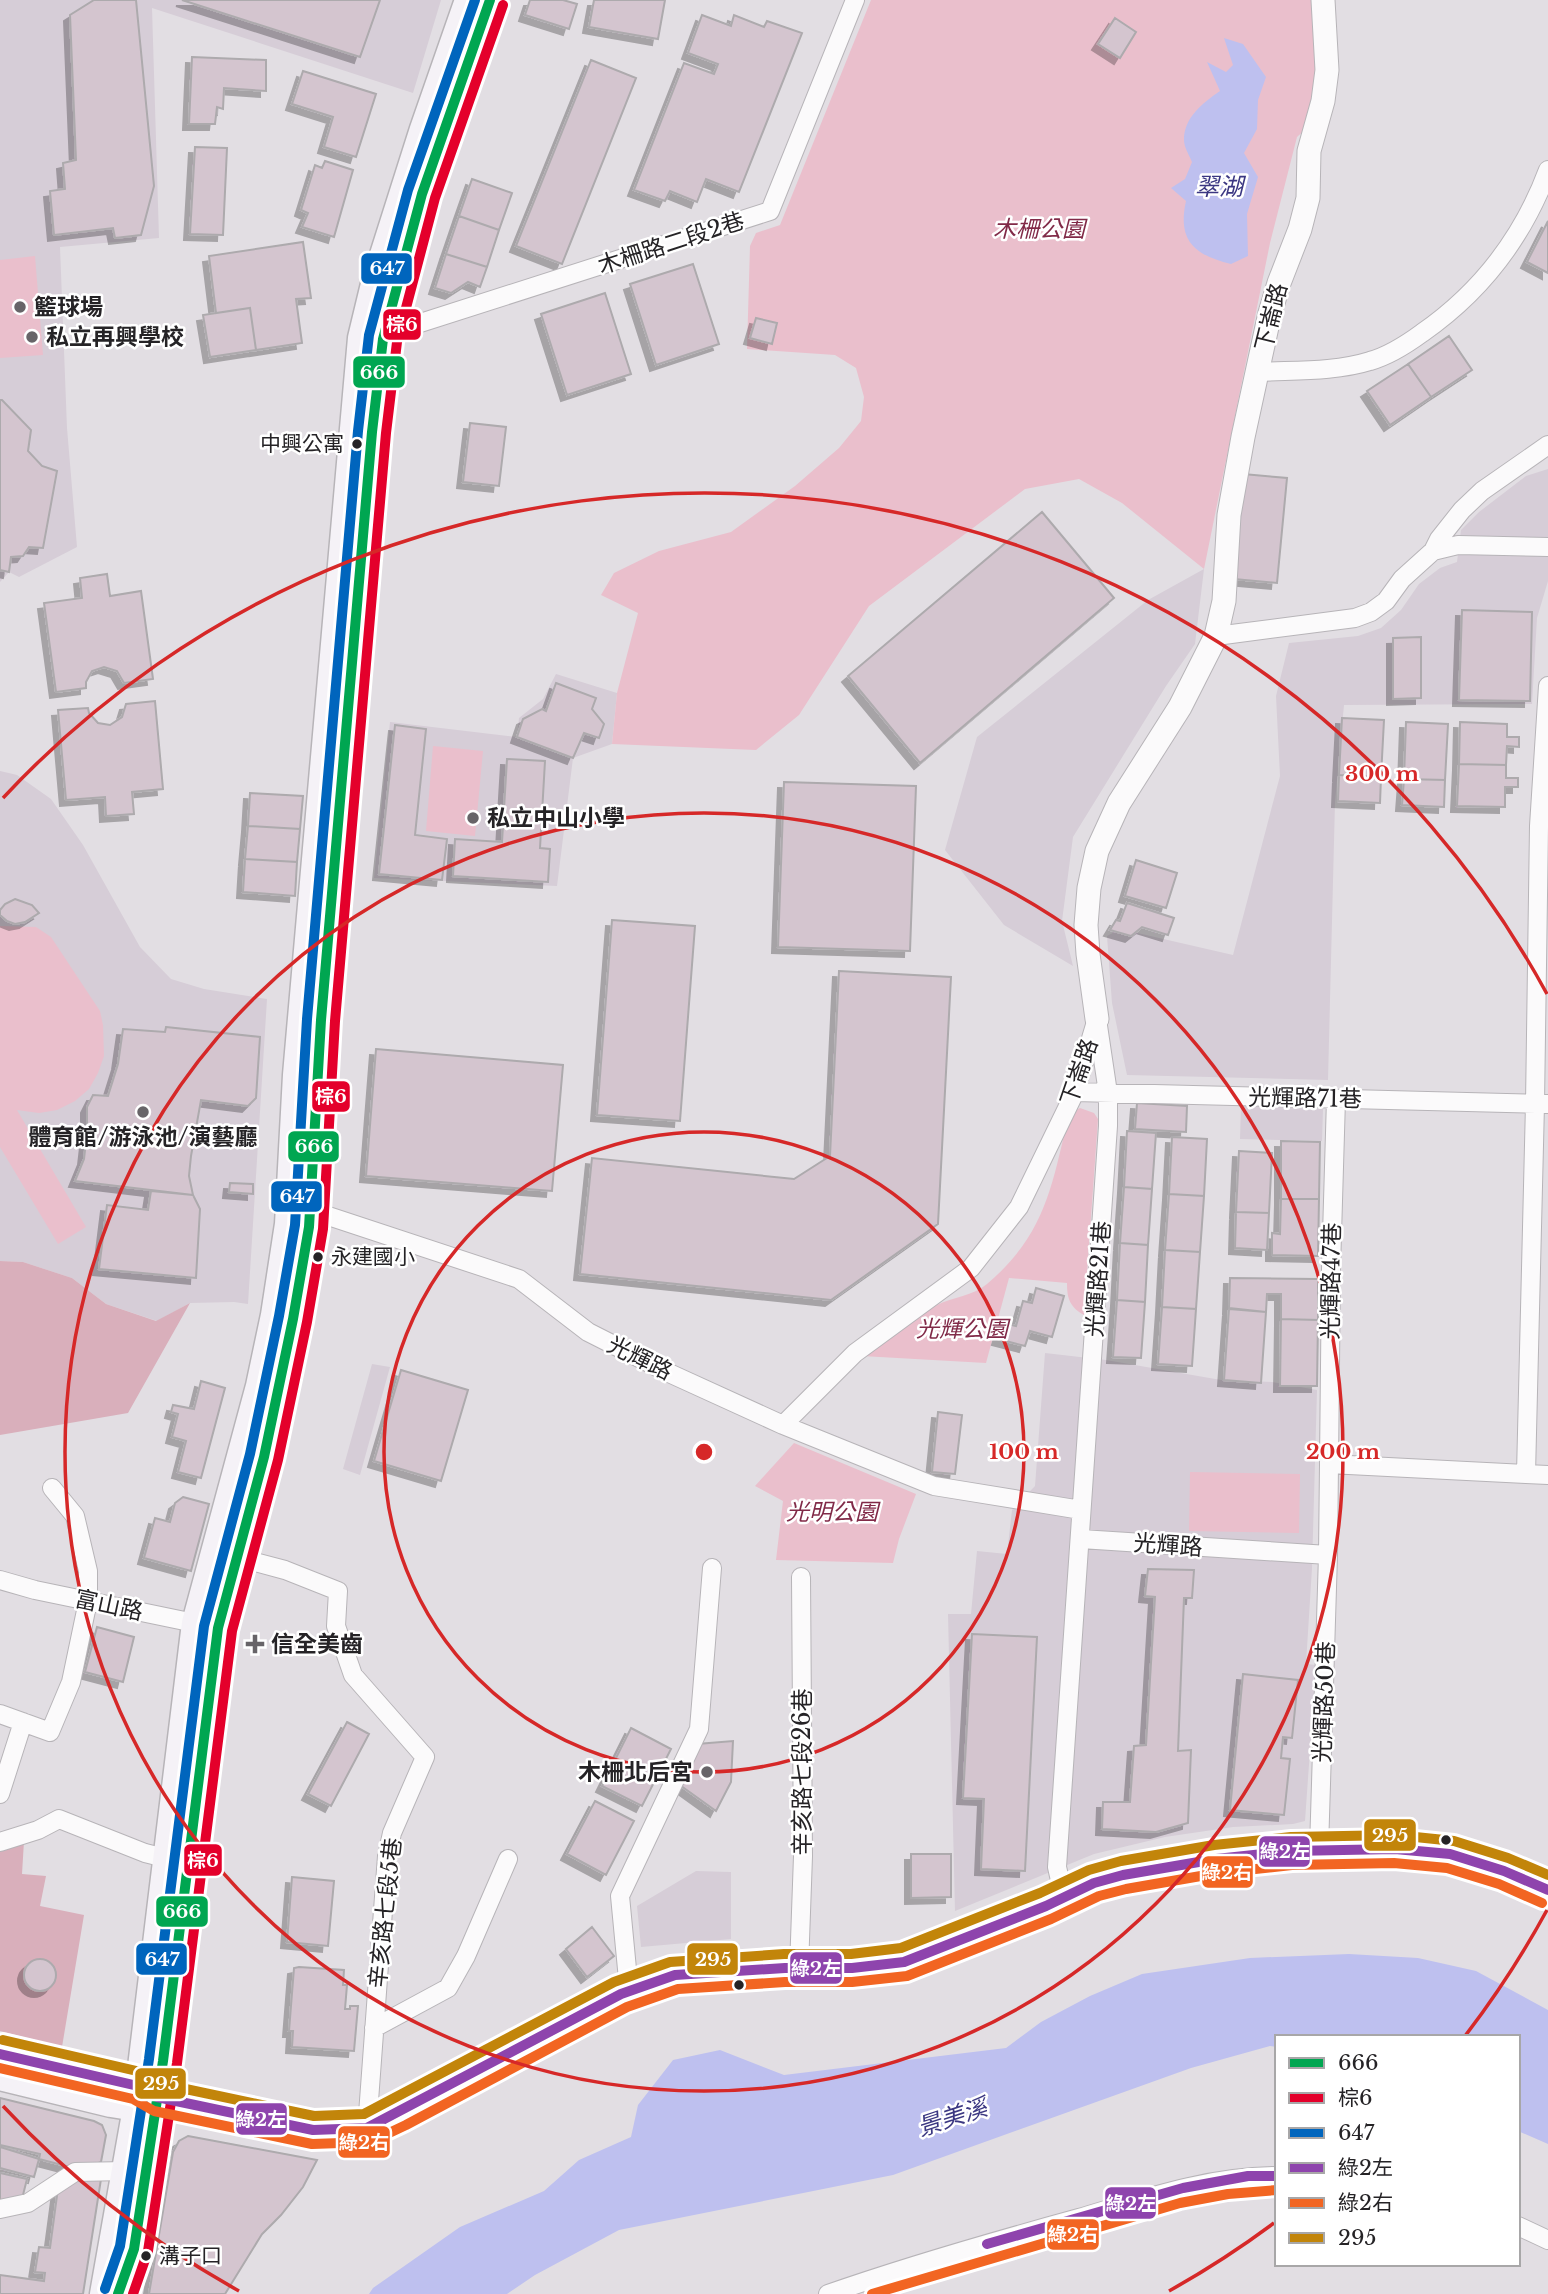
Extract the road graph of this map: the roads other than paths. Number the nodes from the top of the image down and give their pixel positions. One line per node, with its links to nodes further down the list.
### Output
1 (468, 0): 7 (main road)
2 (490, 0): 6 (main road)
3 (855, 0): 6 (street, 木柵路二段2巷)
4 (1323, 0): 8 (street, 下崙路)
5 (1548, 170): 8 (street)
6 (383, 339): 7 (street, 木柵路二段2巷); 19 (main road)
7 (359, 353): 19 (main road)
8 (1258, 372): 12 (street, 下崙路)
9 (1548, 445): 11 (street)
10 (1548, 547): 11 (street)
11 (1433, 551): 12 (street)
12 (1216, 636): 14 (street, 下崙路)
13 (1548, 686): 18 (street)
14 (1097, 1019): 15 (street, 下崙路); 16 (street, 光輝路21巷)
15 (1075, 1092): 16 (street, 光輝路71巷); 20 (street, 下崙路)
16 (1108, 1093): 17 (street, 光輝路71巷); 25 (street, 光輝路21巷)
17 (1336, 1099): 18 (street, 光輝路71巷); 21 (street, 光輝路47巷)
18 (1542, 1104): 22 (street)
19 (300, 1207): 20 (street, 光輝路); 28 (main road); 33 (main road)
20 (783, 1425): 25 (street, 光輝路)
21 (1329, 1464): 22 (street); 27 (street)
22 (1526, 1474): 23 (street)
23 (1548, 1475)
24 (52, 1488): 32 (street)
25 (1081, 1510): 26 (street, 光輝路21巷)
26 (1081, 1539): 27 (street, 光輝路); 42 (street)
27 (1328, 1555): 38 (street, 光輝路50巷)
28 (236, 1557): 33 (main road); 45 (street, 辛亥路七段5巷)
29 (712, 1568): 44 (street)
30 (801, 1577): 43 (street, 辛亥路七段26巷)
31 (0, 1580): 32 (street, 富山路)
32 (88, 1601): 33 (street, 富山路); 35 (street)
33 (206, 1625): 39 (main road); 48 (main road)
34 (0, 1714): 35 (street)
35 (23, 1722): 36 (street)
36 (0, 1794)
37 (0, 1842): 39 (street)
38 (1319, 1849): 41 (main road); 42 (main road)
39 (165, 1858): 48 (main road)
40 (508, 1859): 45 (street)
41 (1548, 1890)
42 (1064, 1898): 43 (main road)
43 (799, 1968): 44 (main road)
44 (629, 1990): 49 (main road)
45 (374, 2028): 49 (street, 辛亥路七段5巷)
46 (0, 2054): 48 (main road)
47 (0, 2077): 48 (main road)
48 (144, 2097): 49 (main road); 50 (main road); 56 (main road)
49 (367, 2128)
50 (126, 2171): 52 (street); 55 (main road)
51 (1275, 2176): 57 (street)
52 (0, 2209)
53 (1520, 2227): 54 (street)
54 (1548, 2240)
55 (103, 2294)
56 (118, 2294)
57 (828, 2294)

